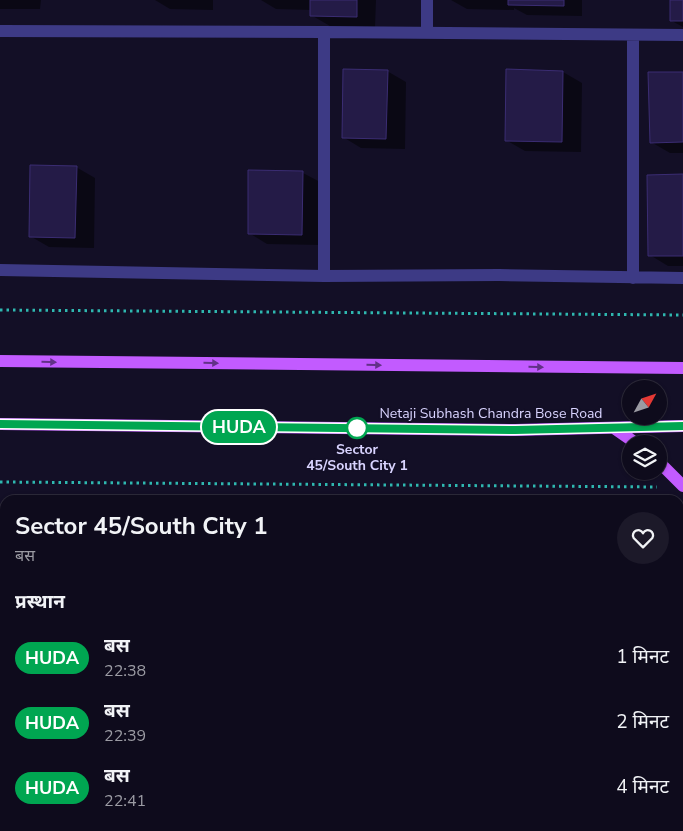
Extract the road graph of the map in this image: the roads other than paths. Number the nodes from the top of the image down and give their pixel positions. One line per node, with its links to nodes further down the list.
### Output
1 (427, 0): 4 (street)
2 (0, 31): 3 (street)
3 (324, 32): 4 (street); 8 (street)
4 (427, 32): 5 (street)
5 (633, 35): 6 (street); 9 (street)
6 (683, 35)
7 (0, 270): 8 (street)
8 (324, 276): 9 (street)
9 (633, 278): 10 (street)
10 (683, 278)
11 (0, 361): 12 (main road, one-way to 12)
12 (683, 368)
13 (0, 424): 15 (main road, Netaji Subhash Chandra Bose Road)
14 (683, 426): 15 (main road, Netaji Subhash Chandra Bose Road)
15 (614, 428): 16 (main road)
16 (624, 435)
17 (667, 470): 18 (main road)
18 (683, 486)

